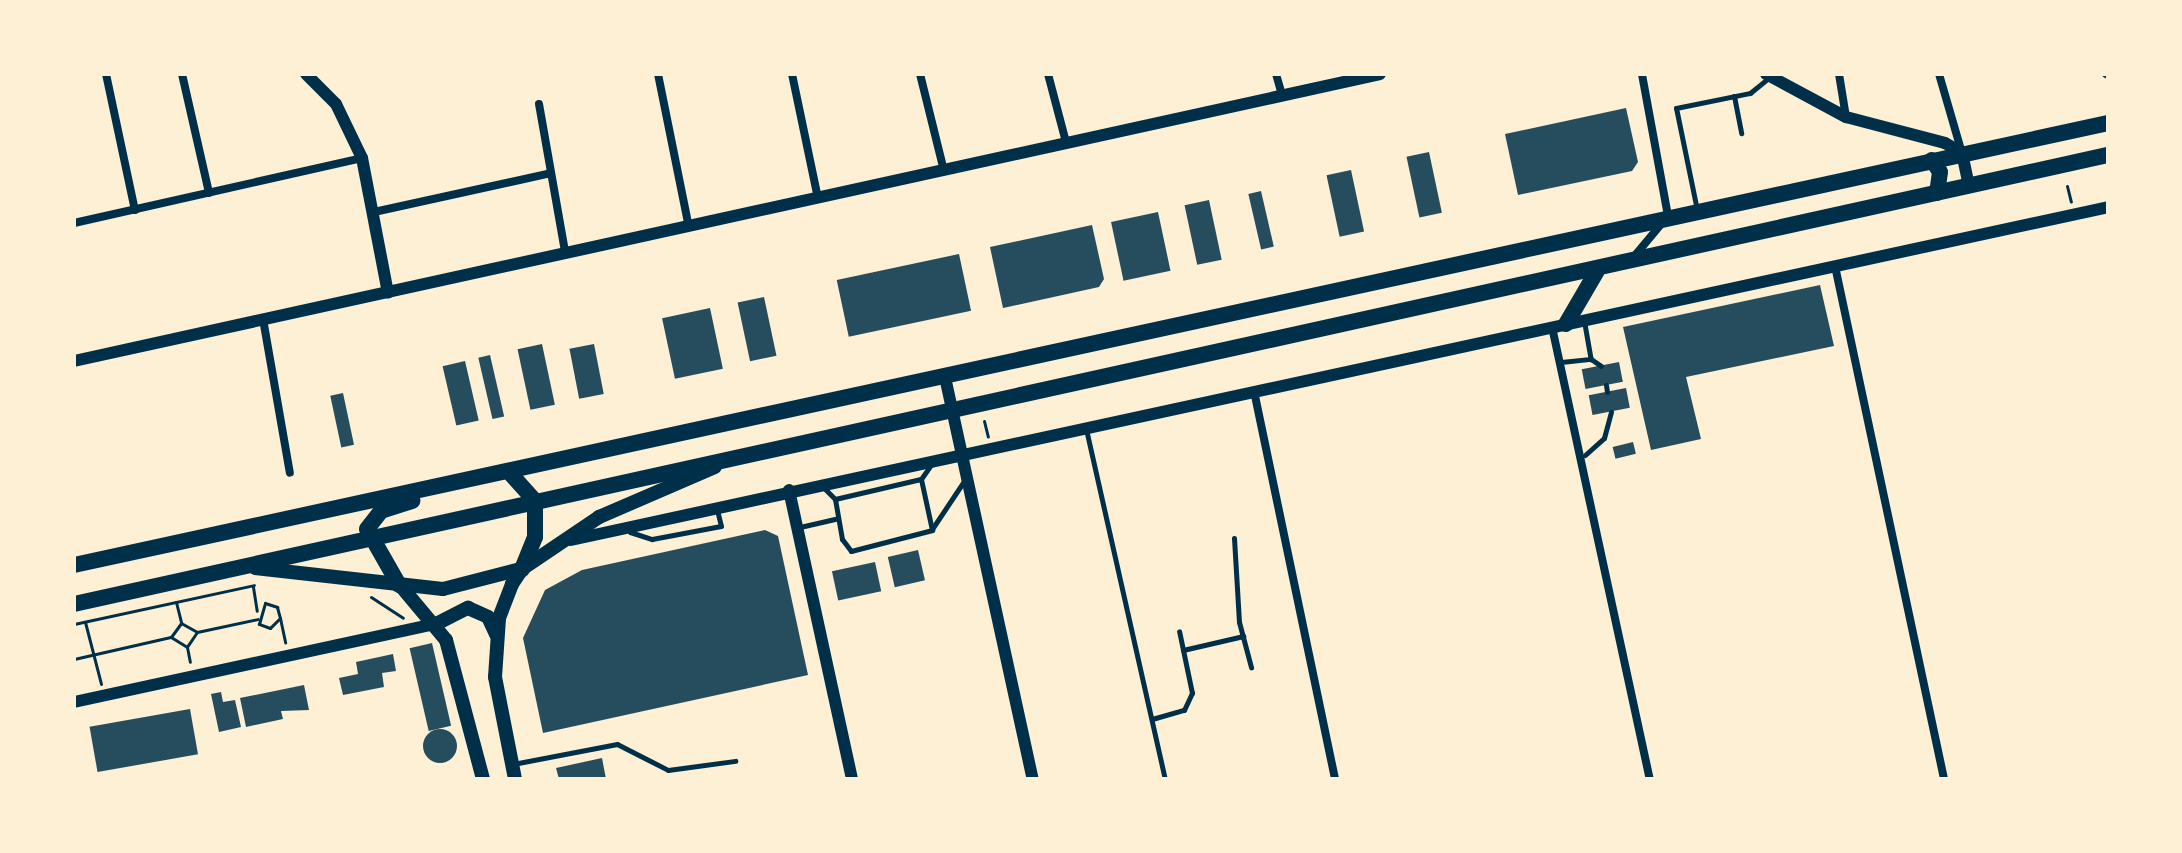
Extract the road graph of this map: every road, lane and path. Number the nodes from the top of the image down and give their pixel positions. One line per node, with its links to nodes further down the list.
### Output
1 (106, 74): 34 (street)
2 (182, 74): 30 (street)
3 (306, 74): 24 (street)
4 (658, 74): 39 (street)
5 (792, 74): 32 (street)
6 (920, 74): 26 (street)
7 (1048, 74): 20 (street)
8 (1276, 74): 14 (street)
9 (1380, 74): 14 (street)
10 (1642, 74): 37 (street)
11 (1839, 74): 17 (street)
12 (1939, 74): 22 (street)
13 (1768, 75): 15 (lane); 17 (street)
14 (1282, 95): 20 (street)
15 (1734, 96): 19 (lane); 35 (lane)
16 (539, 104): 27 (street)
17 (1846, 117): 22 (street)
18 (2108, 123): 21 (highway)
19 (1741, 133)
20 (1066, 142): 26 (street)
21 (2020, 142): 22 (highway); 28 (highway)
22 (1962, 153): 25 (highway); 29 (street)
23 (2108, 155): 28 (highway)
24 (362, 158): 30 (street); 36 (street)
25 (1932, 160): 31 (highway); 35 (highway)
26 (944, 171): 32 (street)
27 (551, 173): 36 (street); 40 (street)
28 (2027, 173): 29 (highway)
29 (1969, 187): 31 (highway)
30 (209, 193): 34 (street)
31 (1937, 193): 41 (highway)
32 (818, 198): 39 (street)
33 (2108, 207): 42 (street)
34 (135, 210): 38 (street)
35 (1697, 210): 37 (highway)
36 (374, 212): 44 (street)
37 (1668, 216): 41 (street); 52 (highway)
38 (74, 223)
39 (688, 223): 40 (street)
40 (565, 251): 44 (street)
41 (1629, 263): 43 (highway)
42 (1835, 266): 46 (street); 116 (street)
43 (1597, 271): 47 (highway); 54 (highway)
44 (388, 293): 45 (street)
45 (263, 319): 49 (street); 62 (street)
46 (1584, 320): 47 (street); 48 (lane)
47 (1559, 326): 50 (street); 53 (street)
48 (1591, 359): 50 (lane); 51 (lane)
49 (74, 361)
50 (1561, 362): 58 (street)
51 (1601, 366)
52 (945, 377): 54 (street); 61 (highway)
53 (1254, 391): 56 (street); 114 (street)
54 (951, 411): 57 (street); 59 (highway)
55 (1611, 412): 58 (lane)
56 (1086, 427): 57 (street); 107 (lane)
57 (960, 454): 60 (street); 64 (street)
58 (1585, 455): 115 (street)
59 (733, 458): 69 (highway); 77 (main road)
60 (934, 459): 65 (lane); 66 (street)
61 (509, 472): 63 (highway); 69 (highway)
62 (290, 473)
63 (481, 478): 76 (highway); 78 (highway)
64 (966, 478): 74 (lane); 112 (street)
65 (921, 479): 68 (lane); 74 (lane)
66 (819, 483): 67 (street); 68 (lane)
67 (789, 490): 70 (street); 73 (street)
68 (835, 499): 71 (lane)
69 (535, 501): 76 (highway); 80 (highway)
70 (716, 505): 72 (street); 72 (lane)
71 (838, 518): 73 (lane); 74 (lane)
72 (613, 527): 77 (street)
73 (799, 527): 111 (street)
74 (932, 530)
75 (1234, 538): 97 (lane)
76 (367, 539): 79 (highway); 83 (highway)
77 (563, 542): 80 (main road)
78 (74, 565)
79 (243, 567): 83 (main road); 86 (highway)
80 (522, 569): 83 (main road); 99 (main road)
81 (265, 582): 82 (path)
82 (253, 585): 85 (path); 87 (path)
83 (399, 585): 93 (main road)
84 (362, 594): 88 (path)
85 (176, 602): 91 (path); 92 (path)
86 (74, 604)
87 (257, 611): 89 (path); 90 (path)
88 (401, 616)
89 (280, 618): 90 (path); 100 (path)
90 (258, 619): 96 (path)
91 (85, 622): 94 (path); 102 (path)
92 (181, 623): 96 (path); 98 (path)
93 (438, 623): 99 (main road); 106 (street); 110 (main road)
94 (74, 624)
95 (1179, 631): 101 (lane)
96 (197, 632): 98 (path)
97 (1243, 636): 101 (lane); 104 (lane)
98 (171, 637): 102 (path)
99 (497, 637): 109 (main road)
100 (285, 644)
101 (1183, 650): 107 (lane)
102 (94, 654): 103 (path); 105 (path)
103 (74, 659)
104 (1251, 667)
105 (101, 684)
106 (74, 702)
107 (1152, 719): 113 (lane)
108 (735, 761): 109 (lane)
109 (513, 772)
110 (483, 779)
111 (852, 779)
112 (1033, 779)
113 (1165, 779)
114 (1335, 779)
115 (1650, 779)
116 (1944, 779)

